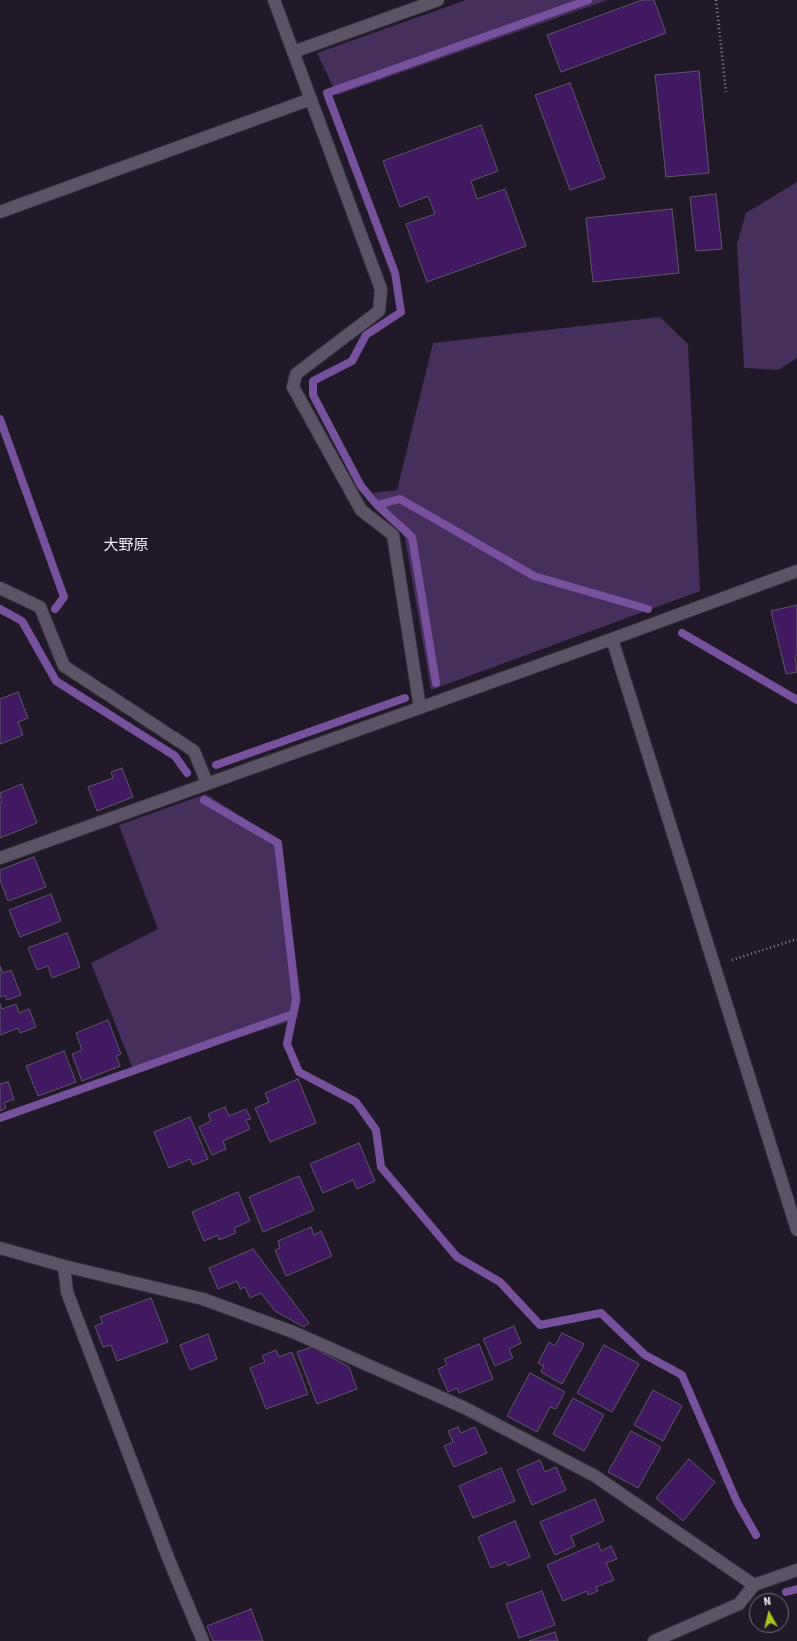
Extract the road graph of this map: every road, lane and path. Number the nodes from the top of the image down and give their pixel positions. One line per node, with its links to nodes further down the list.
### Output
1 (274, 0): 4 (street)
2 (438, 0): 4 (street)
3 (716, 0): 5 (path)
4 (293, 52): 6 (street)
5 (726, 92)
6 (311, 99): 7 (street); 11 (street)
7 (0, 212)
8 (797, 571): 10 (street)
9 (0, 588): 12 (street)
10 (612, 639): 11 (street); 15 (street)
11 (420, 708): 12 (street)
12 (207, 783): 13 (street)
13 (0, 858)
14 (797, 939): 15 (path)
15 (714, 965): 16 (street)
16 (797, 1230)
17 (0, 1248): 18 (street)
18 (64, 1266): 20 (street); 21 (street)
19 (797, 1570): 20 (street)
20 (754, 1585): 22 (street)
21 (203, 1641)
22 (654, 1641)

